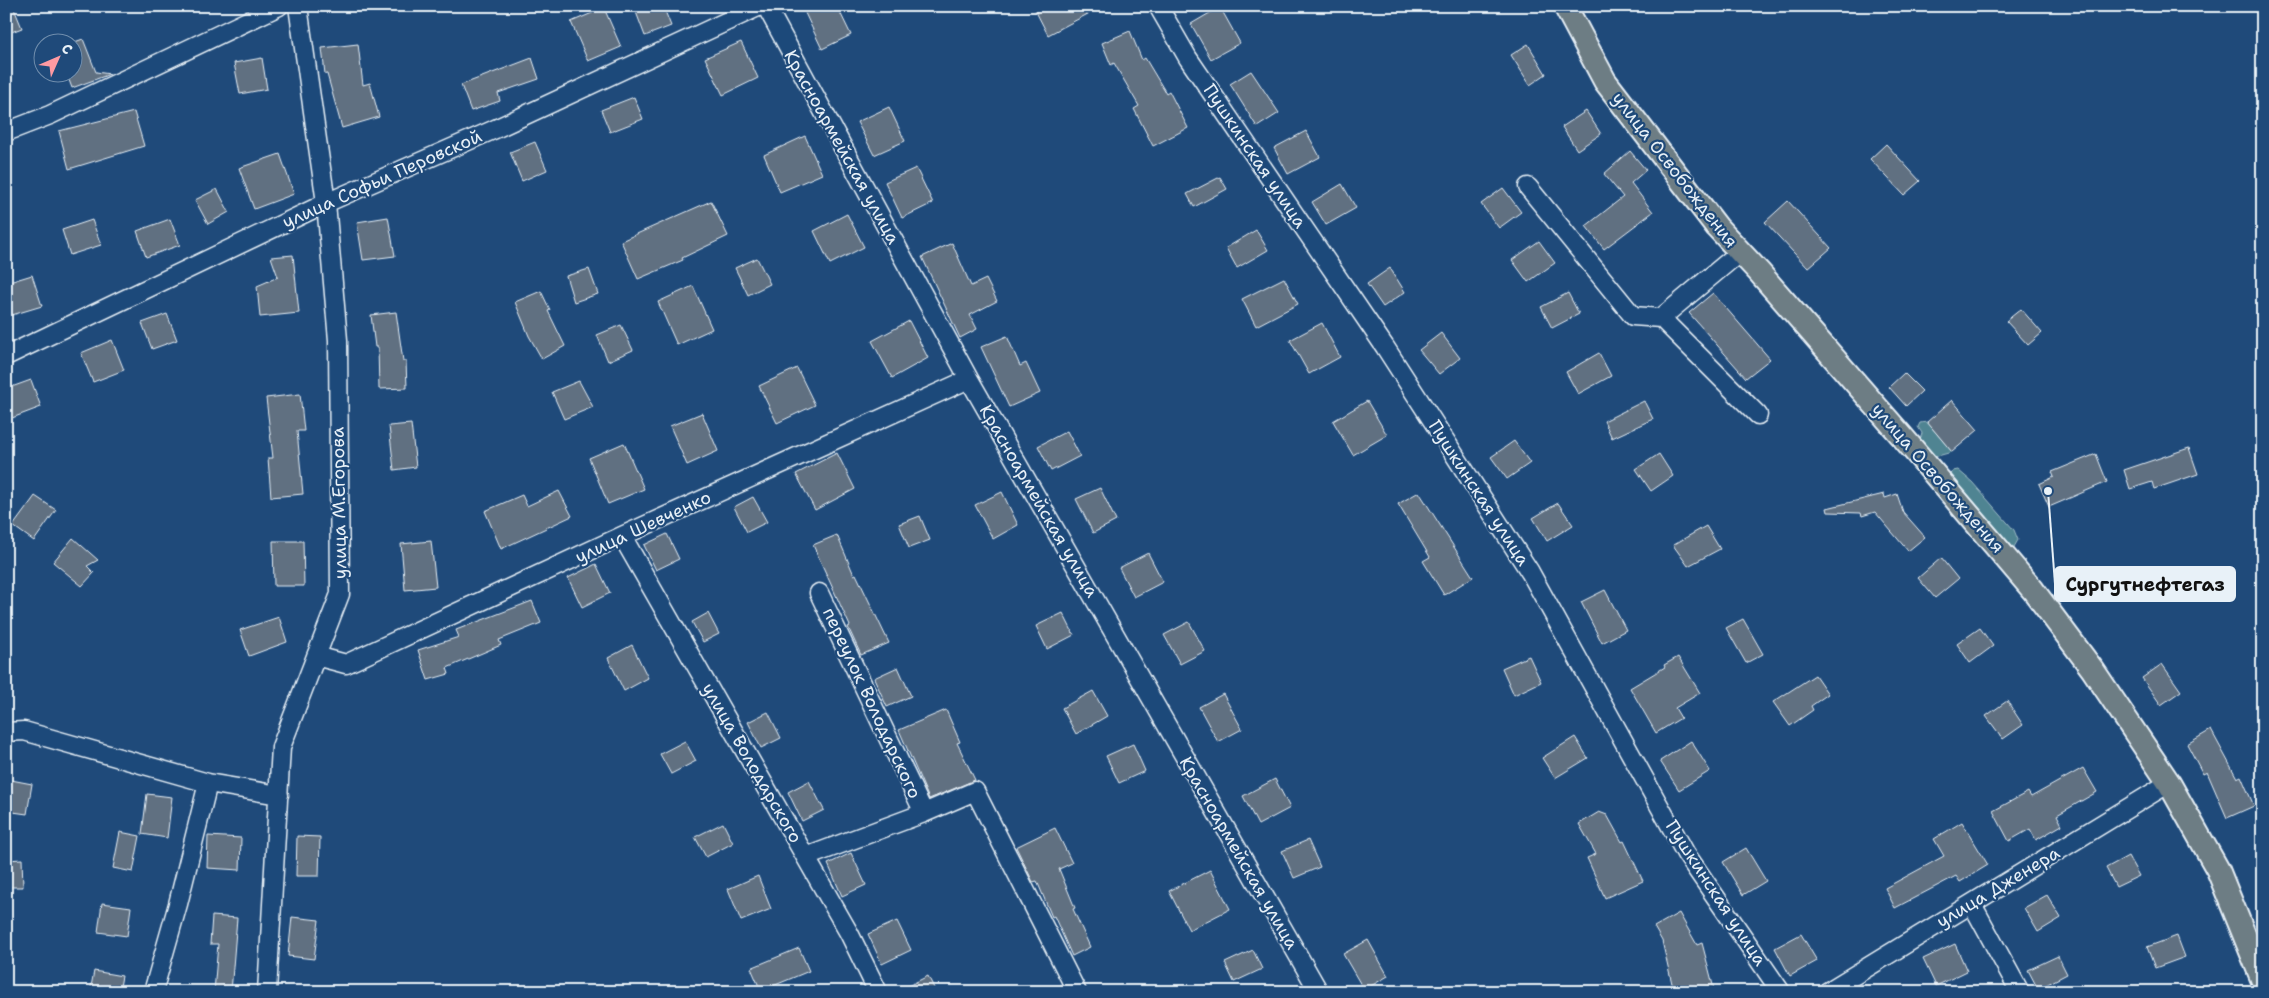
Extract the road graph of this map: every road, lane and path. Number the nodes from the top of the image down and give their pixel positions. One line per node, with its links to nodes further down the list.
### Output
1 (279, 6): 7 (street)
2 (298, 6): 9 (street, улица М.Егорова)
3 (760, 6): 9 (street, улица Софьи Перовской)
4 (766, 6): 13 (street, Красноармейская улица)
5 (1158, 6): 31 (street, Пушкинская улица)
6 (1565, 6): 10 (main road, улица Освобождения)
7 (6, 132)
8 (1528, 187): 11 (street)
9 (326, 203): 12 (street, улица Софьи Перовской); 17 (street, улица М.Егорова)
10 (1740, 252): 11 (street); 20 (main road, улица Освобождения)
11 (1661, 318): 14 (street)
12 (6, 356)
13 (969, 379): 15 (street, улица Шевченко); 30 (street, Красноармейская улица)
14 (1758, 415)
15 (622, 536): 17 (street, улица Шевченко); 23 (street, улица Володарского)
16 (820, 592): 22 (street, переулок Володарского)
17 (316, 656): 21 (street, улица М.Егорова)
18 (6, 732): 19 (street)
19 (208, 783): 21 (street); 26 (street)
20 (2169, 783): 24 (street, улица Дженера); 25 (main road, улица Освобождения)
21 (278, 794): 27 (street, улица М.Егорова)
22 (924, 813): 23 (street, переулок Володарского); 29 (street, переулок Володарского)
23 (806, 857): 28 (street, улица Володарского)
24 (1972, 904): 32 (street, улица Дженера); 33 (street)
25 (2263, 982)
26 (153, 992)
27 (267, 992)
28 (878, 992)
29 (1077, 992)
30 (1318, 992)
31 (1781, 992)
32 (1828, 992)
33 (2020, 992)

